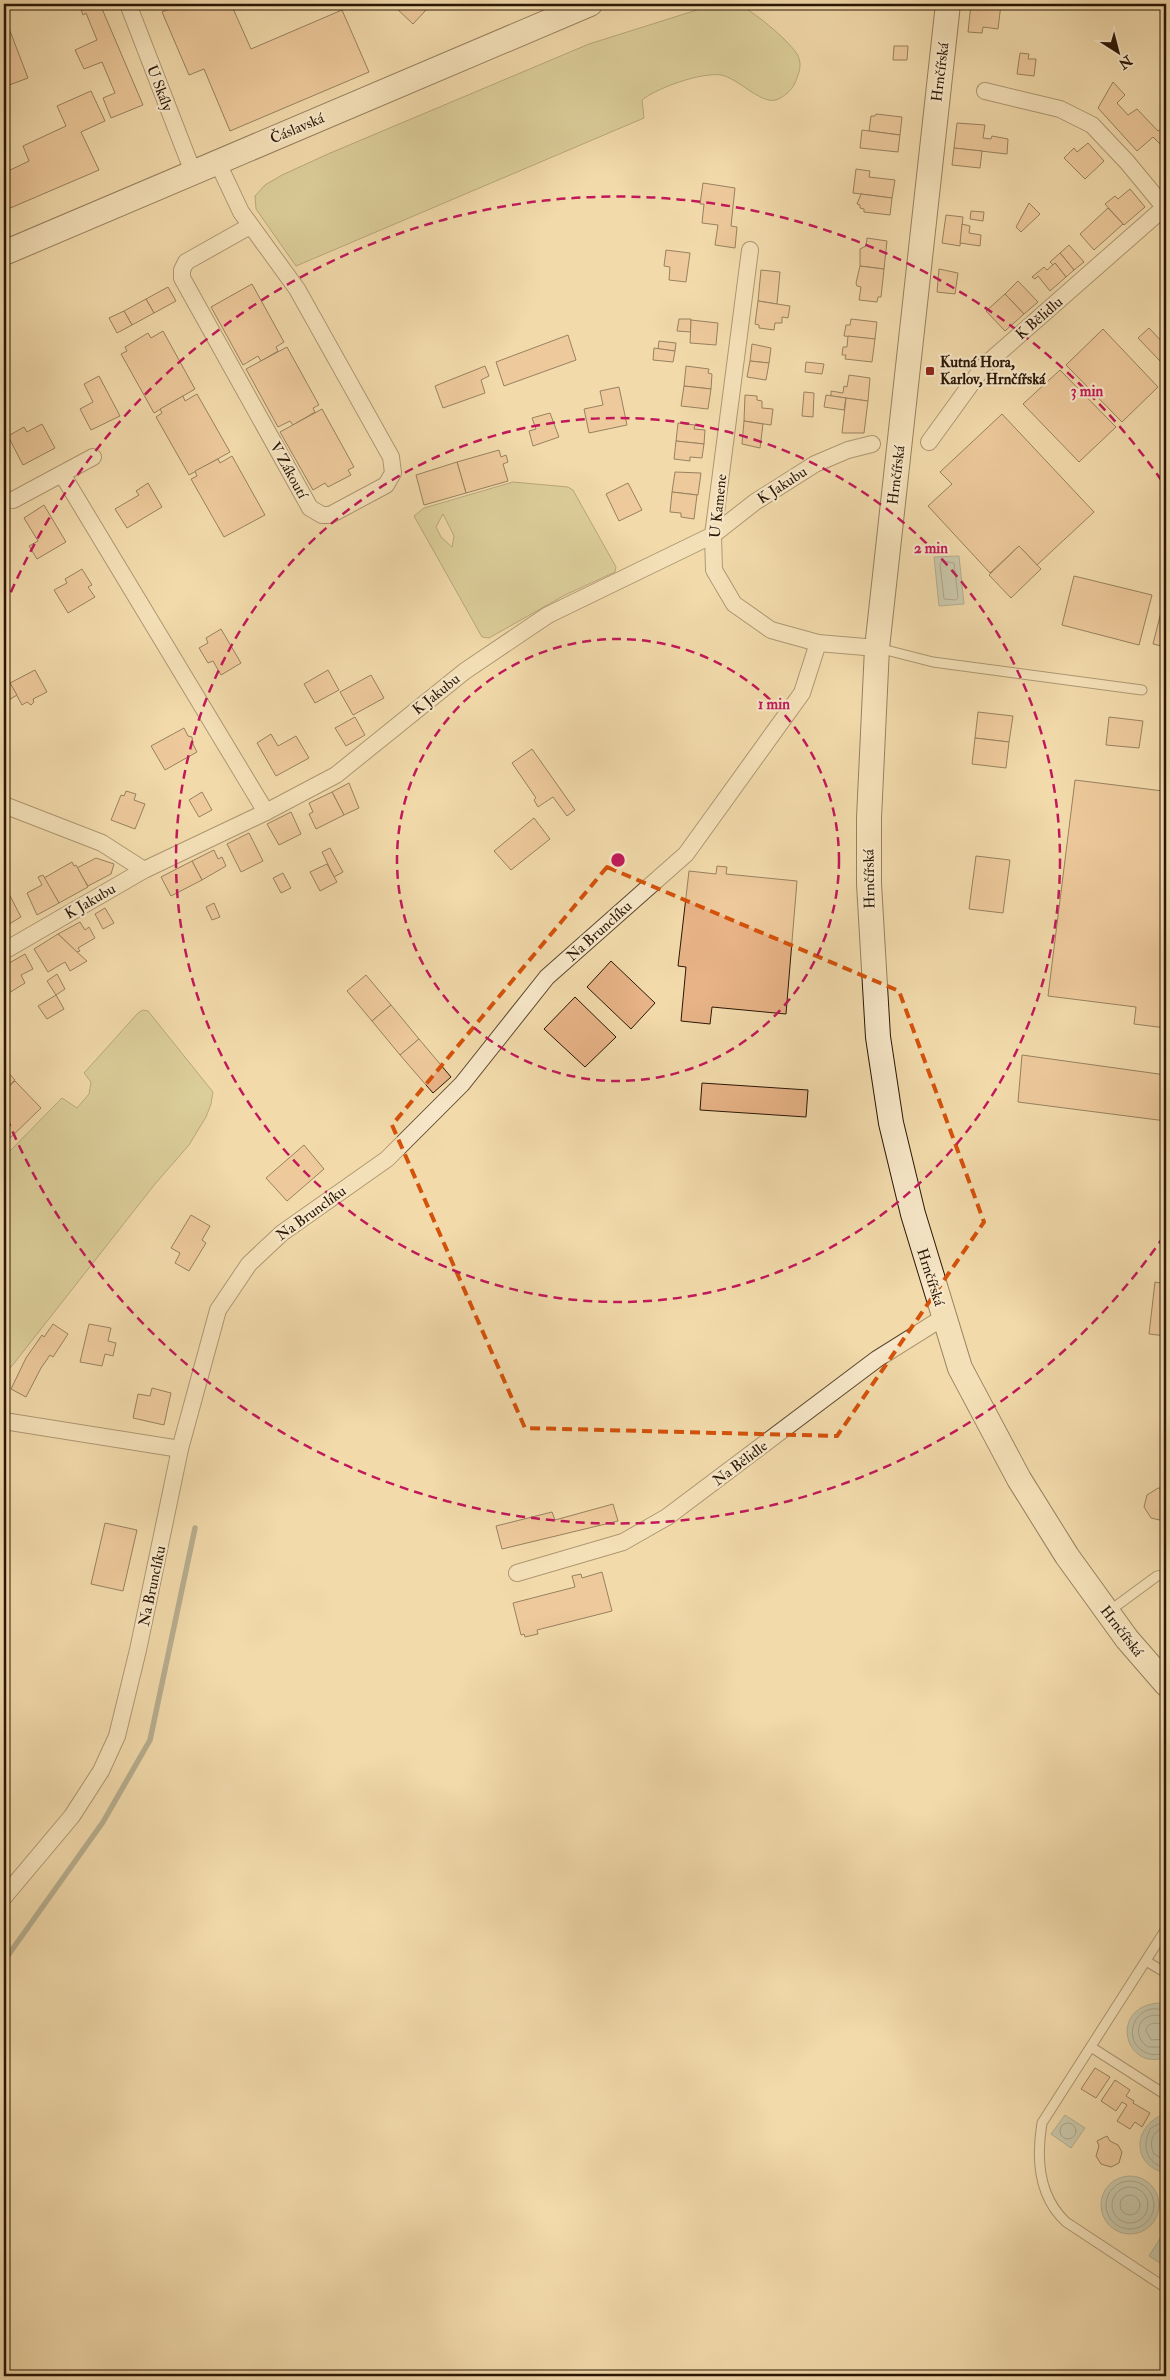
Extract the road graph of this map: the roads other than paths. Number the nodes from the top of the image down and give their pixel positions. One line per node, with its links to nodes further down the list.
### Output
1 (128, 4): 6 (street, U Skály)
2 (590, 4): 5 (main road, Čáslavská)
3 (948, 4): 18 (main road, Hrnčířská)
4 (985, 91): 7 (street, K Bělidlu)
5 (218, 161): 6 (main road, Čáslavská); 8 (street, V Zákoutí)
6 (193, 172): 10 (main road, Čáslavská)
7 (1165, 207): 11 (street, K Bělidlu)
8 (250, 226): 8 (street, V Zákoutí)
9 (750, 250): 16 (street, U Kamene)
10 (4, 253)
11 (929, 442)
12 (872, 444): 16 (street, K Jakubu)
13 (93, 457): 14 (street)
14 (62, 474): 15 (street); 21 (street)
15 (12, 500)
16 (713, 535): 17 (street, U Kamene); 21 (street, K Jakubu)
17 (818, 643): 18 (street, U Kamene); 26 (street, Na Brunclíku)
18 (877, 648): 19 (lane); 24 (main road, Hrnčířská)
19 (1142, 690)
20 (4, 805): 22 (street)
21 (266, 812): 22 (street, K Jakubu)
22 (144, 870): 23 (street, K Jakubu)
23 (4, 951)
24 (944, 1317): 27 (street, Na Bělidle); 29 (main road, Hrnčířská)
25 (4, 1421): 26 (street)
26 (180, 1449): 31 (street, Na Brunclíku)
27 (517, 1573)
28 (1166, 1574): 29 (lane)
29 (1106, 1613): 30 (main road, Hrnčířská)
30 (1166, 1684)
31 (4, 1897)
32 (1166, 1930): 33 (lane)
33 (1146, 1960): 34 (lane); 35 (lane)
34 (1166, 1973)
35 (1091, 2047): 36 (lane); 37 (lane)
36 (1166, 2095)
37 (1166, 2288)

